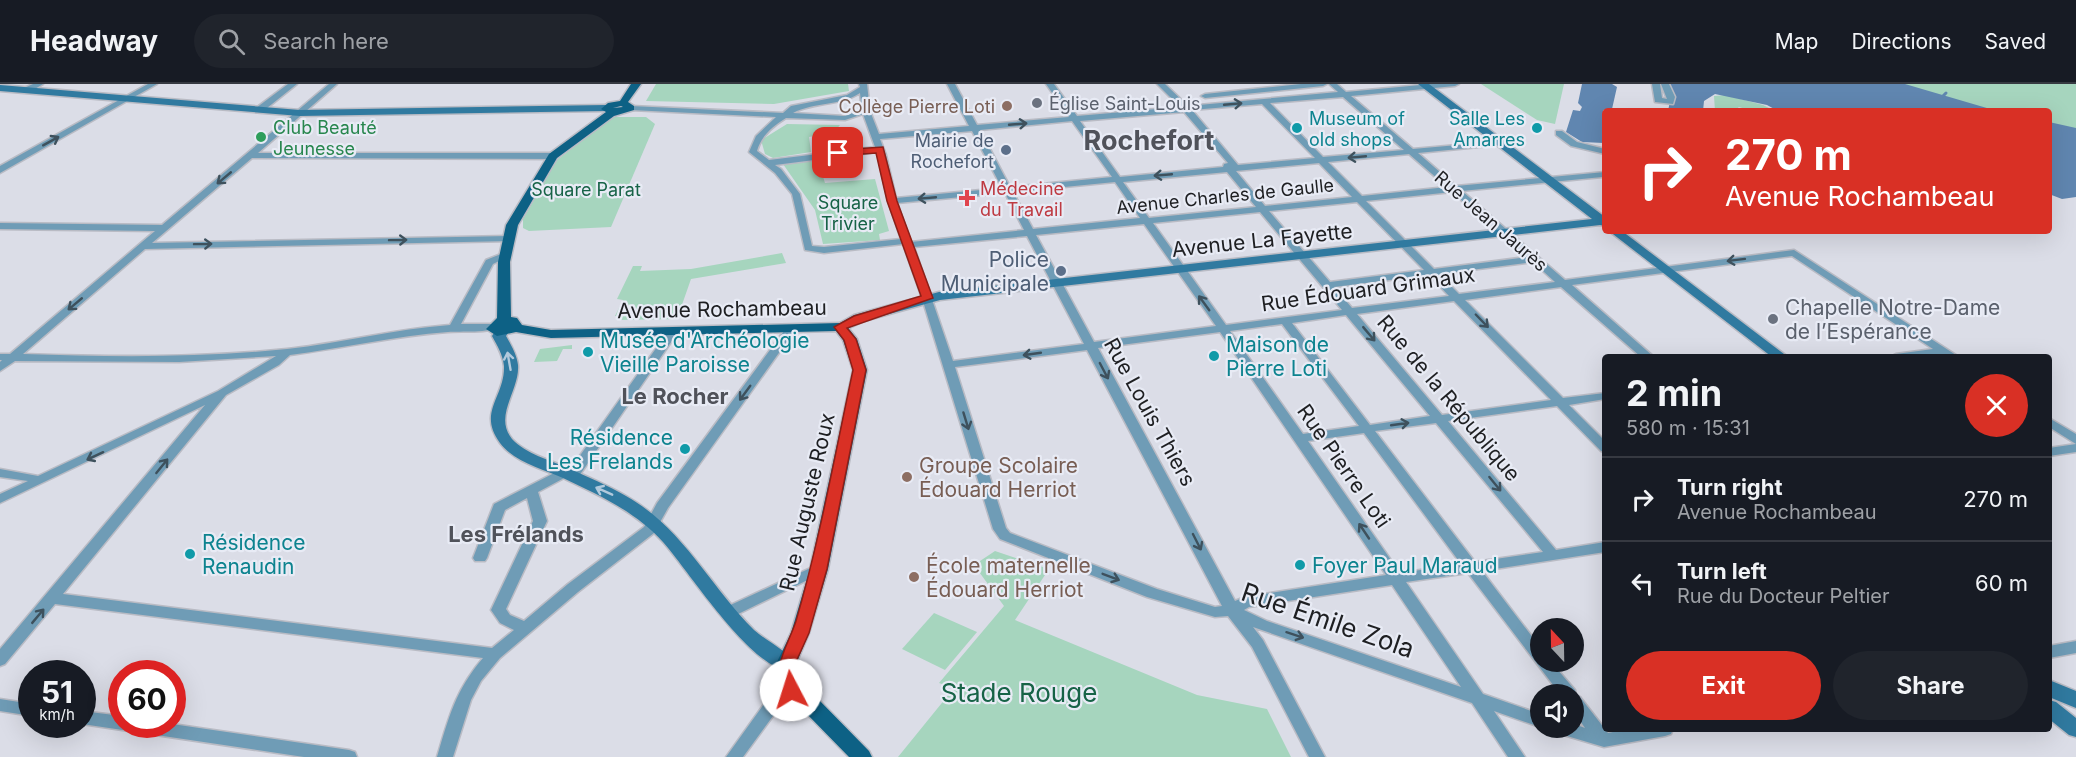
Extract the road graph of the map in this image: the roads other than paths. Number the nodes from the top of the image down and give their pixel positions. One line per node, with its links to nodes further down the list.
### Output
1 (39, 84): 17 (street)
2 (153, 84): 21 (street)
3 (293, 84): 26 (street)
4 (333, 84): 30 (street)
5 (636, 84): 23 (main road)
6 (951, 84): 36 (street, Rue Louis Thiers)
7 (1050, 84): 33 (street, Rue Pierre Loti)
8 (1161, 84): 25 (street, Rue de la République)
9 (1323, 84): 19 (street)
10 (1333, 84): 18 (street, Rue Jean Jaurès)
11 (1455, 84): 14 (street)
12 (1656, 84): 13 (street)
13 (1665, 84)
14 (1425, 85): 18 (street); 39 (main road)
15 (863, 86): 20 (street); 28 (street)
16 (0, 88): 17 (main road)
17 (27, 90): 21 (main road)
18 (1344, 94): 22 (street); 42 (street, Rue Jean Jaurès)
19 (1205, 96)
20 (849, 97): 24 (street); 28 (street); 32 (street)
21 (128, 98): 26 (main road); 48 (street, one-way to 21)
22 (1263, 101): 25 (street, one-way to 22); 45 (street)
23 (627, 105): 27 (main road); 29 (street)
24 (800, 107): 29 (street); 31 (street)
25 (1184, 109): 33 (street); 47 (street, Rue de la République)
26 (259, 110): 30 (main road)
27 (609, 110): 30 (main road); 44 (main road)
28 (866, 111): 32 (street); 35 (street)
29 (751, 112): 31 (street); 34 (street)
30 (300, 113): 43 (street)
31 (785, 114): 32 (street); 34 (street)
32 (856, 118): 35 (street)
33 (1075, 119): 36 (street, one-way to 33); 51 (street, Rue Pierre Loti)
34 (774, 123): 46 (street)
35 (871, 124): 38 (street)
36 (974, 128): 38 (street); 53 (street, Rue Louis Thiers)
37 (1558, 133): 41 (street)
38 (876, 137): 40 (street)
39 (1499, 143): 42 (street); 50 (main road)
40 (880, 149): 46 (street); 55 (street)
41 (1602, 151)
42 (1411, 152): 45 (street, one-way to 45); 52 (street, Rue Jean Jaurès)
43 (251, 155): 44 (street); 61 (street, one-way to 61)
44 (553, 156): 65 (main road)
45 (1321, 160): 47 (street); 54 (street)
46 (768, 163): 66 (street, Avenue Charles de Gaulle)
47 (1230, 169): 51 (street, one-way to 51); 56 (street, Rue de la République)
48 (0, 170)
49 (1602, 174): 50 (street, Avenue Charles de Gaulle)
50 (1546, 179): 52 (street, Avenue Charles de Gaulle); 58 (main road)
51 (1118, 180): 53 (street); 57 (street, Rue Pierre Loti)
52 (1454, 189): 54 (street, Avenue Charles de Gaulle); 63 (street, Rue Jean Jaurès)
53 (1007, 190): 55 (street, one-way to 55); 62 (street, Rue Louis Thiers)
54 (1359, 198): 56 (street, Avenue Charles de Gaulle); 67 (street)
55 (892, 201): 66 (street)
56 (1265, 208): 57 (street, Avenue Charles de Gaulle); 70 (street, Rue de la République)
57 (1146, 220): 62 (street, Avenue Charles de Gaulle); 72 (street, Rue Pierre Loti)
58 (1602, 221)
59 (1602, 222): 63 (main road, Avenue La Fayette)
60 (0, 226): 61 (street)
61 (166, 228): 68 (street)
62 (1030, 232): 66 (street, Avenue Charles de Gaulle); 75 (street, Rue Louis Thiers)
63 (1504, 232): 67 (main road, Avenue La Fayette); 71 (street, Rue Jean Jaurès)
64 (1619, 234): 73 (main road)
65 (508, 239): 68 (street, one-way to 65); 69 (main road)
66 (907, 243): 79 (street)
67 (1404, 243): 70 (main road, Avenue La Fayette); 74 (street)
68 (144, 246): 93 (street, one-way to 93)
69 (506, 255): 82 (street); 83 (main road)
70 (1303, 255): 72 (main road, Avenue La Fayette); 77 (street, Rue de la République)
71 (1535, 259): 74 (street); 76 (street, Rue Jean Jaurès)
72 (1179, 269): 75 (main road, Avenue La Fayette); 86 (street, Rue Pierre Loti, one-way to 72)
73 (1664, 269): 76 (street, Rue Édouard Grimaux); 91 (main road); 92 (street, Rue Édouard Grimaux, one-way to 73)
74 (1433, 272): 77 (street); 78 (street)
75 (1056, 282): 79 (main road, Avenue La Fayette); 88 (street, Rue Louis Thiers)
76 (1562, 282): 78 (street, Rue Édouard Grimaux); 90 (street, Rue Jean Jaurès)
77 (1328, 285): 80 (street, Rue de la République)
78 (1458, 297): 80 (street, Rue Édouard Grimaux); 98 (street, one-way to 98)
79 (927, 298): 84 (main road, Avenue Rochambeau); 94 (street)
80 (1350, 311): 81 (street, Rue Édouard Grimaux); 99 (street, Rue de la République, one-way to 99)
81 (1285, 320): 86 (street, Rue Édouard Grimaux); 101 (street)
82 (454, 326): 83 (street); 89 (street)
83 (505, 326): 87 (main road, Avenue Rochambeau); 108 (main road, one-way to 83)
84 (840, 327): 85 (main road, Avenue Rochambeau); 117 (main road, Rue Auguste Roux)
85 (791, 328): 87 (main road, Avenue Rochambeau); 112 (street, one-way to 112)
86 (1222, 328): 88 (street, Rue Édouard Grimaux); 102 (street, Rue Pierre Loti)
87 (674, 332): 108 (street)
88 (1090, 346): 94 (street, Rue Édouard Grimaux, one-way to 94); 120 (street, Rue Louis Thiers, one-way to 120)
89 (287, 352): 93 (street); 96 (street)
90 (1645, 354)
91 (1777, 354)
92 (1948, 354)
93 (6, 357): 95 (street)
94 (948, 365): 120 (street, Rue Émile Zola, one-way to 120)
95 (0, 368)
96 (222, 393): 109 (street, one-way to 109); 119 (street, one-way to 96)
97 (1602, 396): 98 (street)
98 (1561, 402): 99 (street); 104 (street)
99 (1441, 419): 101 (street, one-way to 99); 114 (street, Rue de la République, one-way to 114)
100 (2052, 424): 103 (street)
101 (1368, 428): 102 (street); 116 (street)
102 (1300, 438): 118 (street, Rue Pierre Loti, one-way to 102)
103 (2076, 440)
104 (1602, 445)
105 (2076, 448): 106 (street)
106 (2052, 452)
107 (0, 473): 109 (street)
108 (568, 475): 110 (street); 112 (main road, one-way to 108)
109 (38, 481): 111 (street)
110 (531, 490): 115 (street); 122 (street)
111 (0, 499)
112 (653, 522): 121 (main road); 122 (street)
113 (1602, 547): 114 (street)
114 (1553, 555): 116 (street)
115 (480, 558)
116 (1472, 568): 118 (street); 123 (street)
117 (819, 569): 121 (street); 128 (main road, Rue Auguste Roux)
118 (1397, 580): 120 (street); 133 (street, Rue Pierre Loti)
119 (52, 598): 126 (street); 127 (street, one-way to 119)
120 (1232, 610): 133 (street, Rue Émile Zola, one-way to 133); 149 (street, Rue Louis Thiers)
121 (729, 612): 128 (main road)
122 (524, 628): 126 (street)
123 (1530, 645)
124 (2076, 647): 125 (street)
125 (2052, 651)
126 (495, 654): 146 (street)
127 (0, 660)
128 (786, 664): 132 (main road)
129 (1551, 672): 130 (street)
130 (1561, 684)
131 (2052, 689): 134 (main road)
132 (791, 690): 147 (street); 148 (main road)
133 (1479, 700): 139 (street, Rue Émile Zola); 150 (street, Rue Pierre Loti)
134 (2076, 700)
135 (0, 705): 136 (street)
136 (18, 708)
137 (2052, 710): 140 (main road)
138 (1584, 714): 144 (street)
139 (1530, 717)
140 (2076, 729)
141 (186, 732): 145 (street)
142 (1650, 732): 144 (street)
143 (1584, 735): 144 (street)
144 (1604, 741)
145 (349, 757)
146 (445, 757)
147 (734, 757)
148 (862, 757)
149 (1317, 757)
150 (1517, 757)

